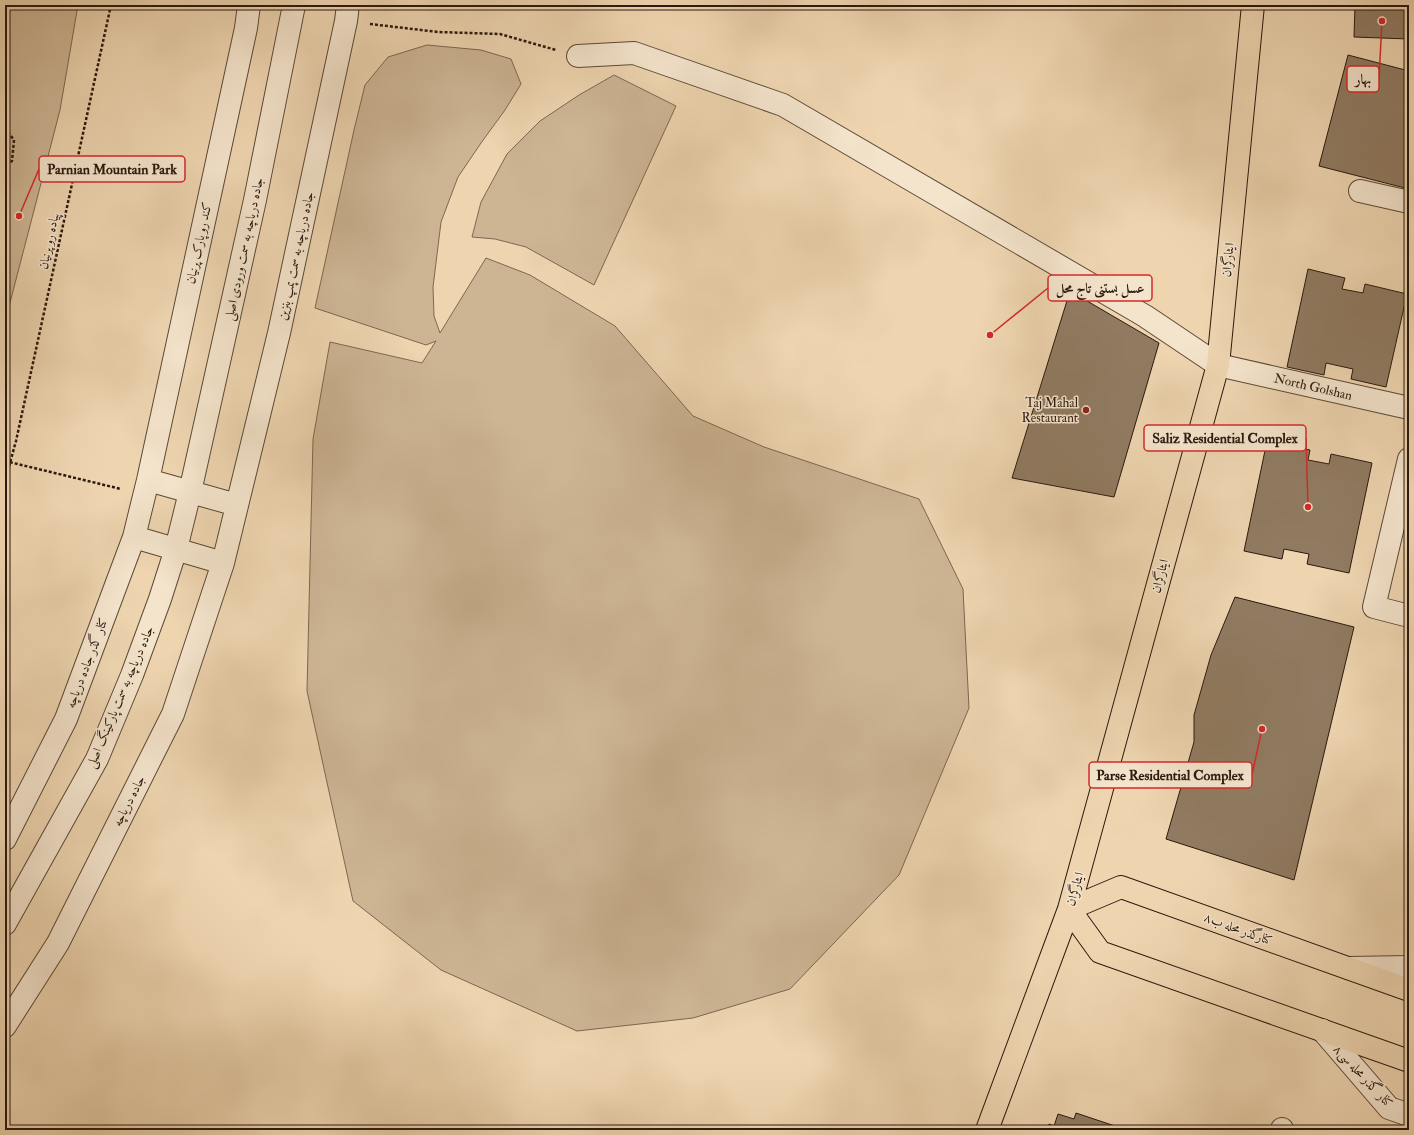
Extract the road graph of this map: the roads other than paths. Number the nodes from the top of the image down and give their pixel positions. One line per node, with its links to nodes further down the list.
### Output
1 (249, 5): 11 (street, کند رو پارک پرنیان)
2 (294, 5): 12 (street, جاده دریاچه به سمت ورودی اصلی)
3 (1252, 5): 8 (main road, ایثارگران)
4 (347, 13): 13 (street, جاده دریاچه به سمت پمپ بنزین)
5 (578, 56): 8 (street)
6 (1360, 191): 7 (street)
7 (1409, 202)
8 (1218, 366): 9 (street, North Golshan); 19 (main road, ایثارگران)
9 (1409, 408)
10 (1409, 459): 17 (street)
11 (146, 487): 12 (street); 14 (street, کنار گذر جاده دریاچه)
12 (190, 492): 13 (street); 15 (street, جاده دریاچه به سمت ورودی اصلی)
13 (237, 505): 16 (street, جاده دریاچه به سمت پمپ بنزین)
14 (134, 537): 15 (street); 18 (street, کنار گذر جاده دریاچه)
15 (176, 549): 16 (street); 20 (street, جاده دریاچه به سمت پارکینگ اصلی)
16 (223, 563): 24 (street, جاده دریاچه)
17 (1409, 616)
18 (5, 839)
19 (1069, 909): 22 (main road, کنارگذر محله ب۸); 25 (main road); 28 (main road, ایثارگران)
20 (5, 924)
21 (1409, 967): 22 (street)
22 (1347, 968): 23 (main road, کنارگذر محله ب۸)
23 (1409, 990)
24 (5, 1026)
25 (1322, 1030): 26 (main road); 27 (street, کنار گذر محله سی۸)
26 (1409, 1061)
27 (1409, 1115)
28 (987, 1130)

